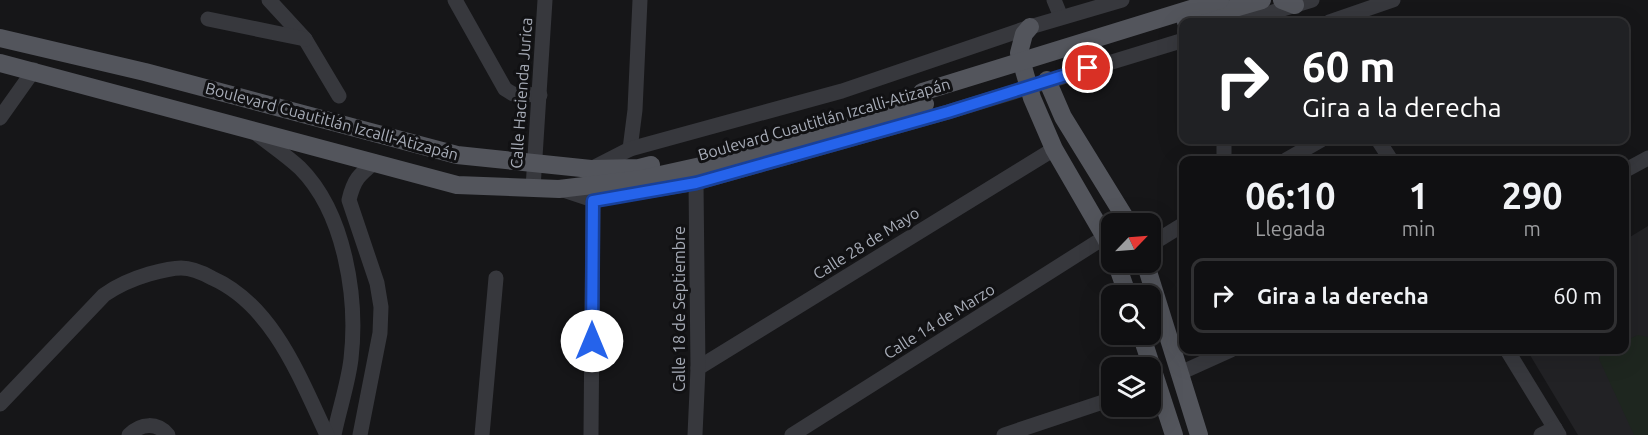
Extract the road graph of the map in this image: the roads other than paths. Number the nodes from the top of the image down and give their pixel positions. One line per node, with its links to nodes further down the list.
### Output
1 (269, 0): 19 (street)
2 (455, 0): 27 (street)
3 (545, 0): 27 (street, Calle Hacienda Jurica)
4 (640, 0): 32 (street)
5 (1054, 0): 11 (street)
6 (1122, 0): 11 (street)
7 (1220, 0): 40 (main road, Boulevard Cuautitlán Izcalli-Atizapán, bridge)
8 (1262, 0): 12 (main road, Boulevard Cuautitlán Izcalli-Atizapán)
9 (1393, 0): 14 (street)
10 (1297, 2): 13 (street)
11 (1061, 17): 17 (street)
12 (1202, 18)
13 (1251, 18)
14 (1341, 18)
15 (208, 19): 19 (street)
16 (1179, 25): 40 (main road, Boulevard Cuautitlán Izcalli-Atizapán)
17 (1030, 27): 26 (main road); 32 (street)
18 (0, 38): 37 (main road, Boulevard Cuautitlán Izcalli-Atizapán)
19 (305, 39): 28 (street)
20 (1179, 41): 21 (street)
21 (1167, 45): 22 (street); 25 (street)
22 (1179, 51)
23 (0, 63): 24 (main road, Boulevard Cuautitlán Izcalli-Atizapán)
24 (34, 70): 29 (street); 30 (main road, Boulevard Cuautitlán Izcalli-Atizapán)
25 (1047, 81): 26 (street); 45 (main road)
26 (1029, 86): 33 (main road); 41 (street)
27 (540, 95): 37 (street, Calle Hacienda Jurica)
28 (339, 96)
29 (0, 118)
30 (248, 128): 36 (main road, Boulevard Cuautitlán Izcalli-Atizapán); 63 (street)
31 (1314, 144): 34 (street)
32 (630, 149): 39 (street)
33 (1054, 149): 47 (main road); 54 (street, Calle 28 de Mayo)
34 (1293, 156)
35 (1648, 158): 38 (street)
36 (375, 162): 42 (main road, Boulevard Cuautitlán Izcalli-Atizapán); 64 (street)
37 (535, 163): 39 (main road, Boulevard Cuautitlán Izcalli-Atizapán); 42 (street, Calle Hacienda Jurica)
38 (1629, 168)
39 (591, 169): 40 (main road, Boulevard Cuautitlán Izcalli-Atizapán)
40 (640, 174): 43 (main road, Boulevard Cuautitlán Izcalli-Atizapán)
41 (696, 183): 44 (street); 54 (street, Calle 18 de Septiembre)
42 (533, 188): 43 (main road, Boulevard Cuautitlán Izcalli-Atizapán)
43 (559, 189): 44 (street)
44 (593, 201): 66 (street)
45 (1122, 213)
46 (1179, 227): 48 (street)
47 (1101, 232)
48 (1161, 238)
49 (1101, 248): 68 (street, Calle 14 de Marzo)
50 (1148, 273): 55 (main road)
51 (496, 278): 65 (street)
52 (1222, 354): 55 (street)
53 (1509, 354): 59 (street)
54 (698, 368): 67 (street, Calle 18 de Septiembre)
55 (1180, 373): 71 (main road)
56 (1161, 402): 70 (main road)
57 (1101, 403): 69 (street)
58 (0, 404): 62 (street)
59 (1551, 433)
60 (129, 435): 61 (street)
61 (168, 435)
62 (327, 435)
63 (334, 435)
64 (360, 435)
65 (482, 435)
66 (591, 435)
67 (695, 435)
68 (792, 435)
69 (1004, 435)
70 (1174, 435)
71 (1199, 435)

